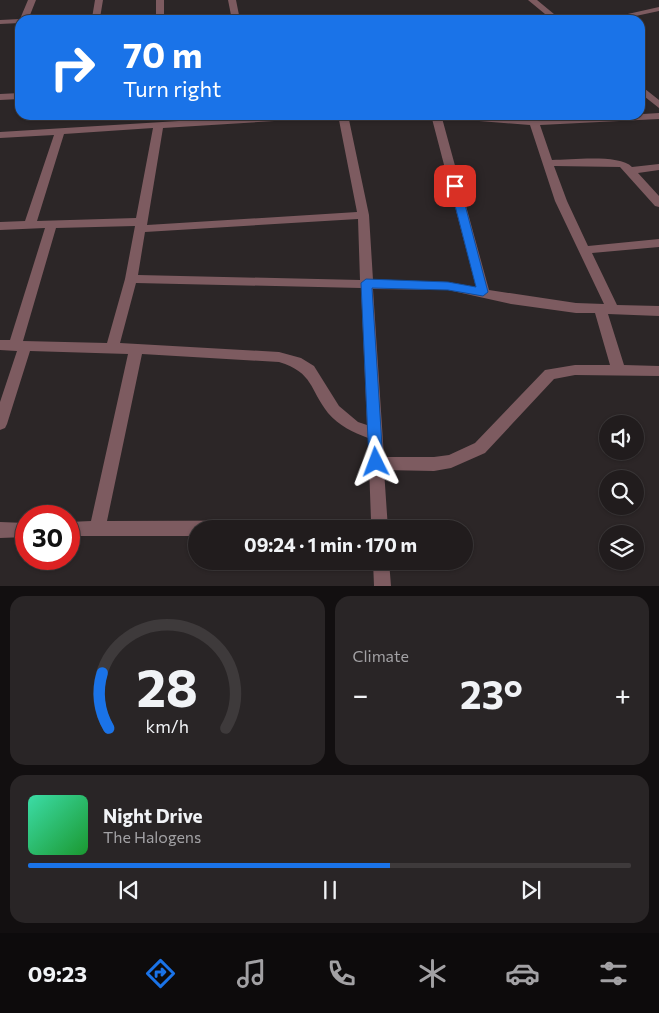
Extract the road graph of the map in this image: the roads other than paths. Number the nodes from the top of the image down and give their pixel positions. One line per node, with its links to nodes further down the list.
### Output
1 (32, 0): 7 (street)
2 (99, 0): 8 (street)
3 (160, 0): 9 (street)
4 (232, 0): 10 (street)
5 (537, 1): 11 (street)
6 (659, 8): 12 (street)
7 (26, 15)
8 (97, 15)
9 (160, 15)
10 (235, 15)
11 (552, 15)
12 (628, 15)
13 (15, 21): 14 (street)
14 (0, 22)
15 (659, 90): 16 (street)
16 (645, 91)
17 (645, 93): 20 (street)
18 (15, 96): 19 (street)
19 (0, 97)
20 (659, 105)
21 (659, 116): 22 (street)
22 (645, 117)
23 (215, 120): 29 (street)
24 (345, 120): 36 (street)
25 (437, 120): 45 (street)
26 (506, 120): 28 (street)
27 (612, 120): 28 (street)
28 (534, 122): 32 (street)
29 (159, 125): 30 (street); 40 (street)
30 (60, 131): 31 (street); 38 (street)
31 (0, 135)
32 (547, 163): 34 (street); 42 (street)
33 (659, 167): 34 (street)
34 (630, 171): 35 (street)
35 (659, 203)
36 (363, 215): 40 (street); 44 (street)
37 (52, 224): 38 (street); 40 (street); 49 (street)
38 (30, 225): 39 (street)
39 (0, 226)
40 (139, 226): 43 (street)
41 (659, 242): 42 (street)
42 (585, 250): 46 (street)
43 (131, 279): 44 (street); 50 (street)
44 (366, 283): 45 (street); 55 (street)
45 (483, 292): 46 (street)
46 (606, 309): 47 (street); 52 (street)
47 (659, 311)
48 (0, 345): 49 (street)
49 (20, 345): 50 (street); 54 (street)
50 (112, 348): 51 (street)
51 (136, 349): 55 (street); 59 (street)
52 (619, 371): 53 (street); 56 (street)
53 (659, 371)
54 (0, 424)
55 (375, 434): 56 (street)
56 (376, 462): 57 (street)
57 (380, 520)
58 (80, 529): 59 (street)
59 (97, 529): 60 (street)
60 (188, 529)
61 (0, 530): 62 (street)
62 (15, 530)
63 (381, 570): 64 (street)
64 (382, 586)

